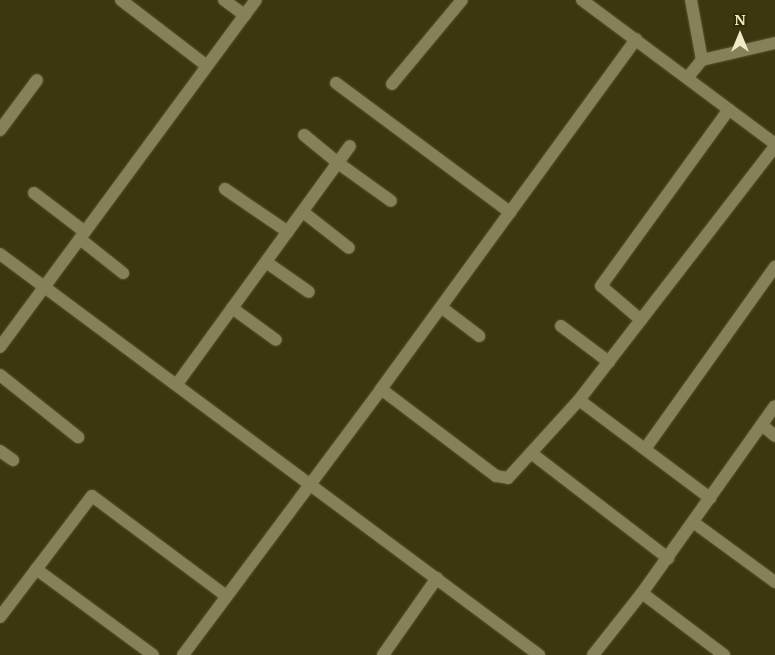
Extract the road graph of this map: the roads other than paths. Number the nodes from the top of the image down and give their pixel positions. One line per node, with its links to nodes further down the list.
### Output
1 (122, 0): 11 (street)
2 (224, 0): 7 (street)
3 (256, 0): 7 (street)
4 (691, 0): 10 (street)
5 (584, 1): 8 (street)
6 (454, 3): 15 (street)
7 (245, 15): 11 (street)
8 (636, 39): 12 (street); 26 (street)
9 (775, 43): 10 (street)
10 (702, 60): 12 (street)
11 (207, 66): 28 (street)
12 (688, 78): 16 (street)
13 (37, 80): 17 (street)
14 (336, 83): 26 (street)
15 (392, 84)
16 (729, 109): 19 (street); 38 (street)
17 (0, 130)
18 (304, 135): 21 (street)
19 (775, 145): 38 (street)
20 (350, 146): 21 (street)
21 (338, 163): 24 (street); 25 (street)
22 (225, 189): 27 (street)
23 (34, 193): 28 (street)
24 (391, 202)
25 (303, 212): 27 (street); 29 (street)
26 (510, 212): 36 (street)
27 (288, 232): 31 (street)
28 (82, 235): 33 (street); 34 (street)
29 (349, 248)
30 (0, 254): 34 (street)
31 (266, 262): 35 (street); 37 (street)
32 (775, 267): 52 (street)
33 (123, 273)
34 (45, 286): 42 (street); 45 (street)
35 (310, 292)
36 (440, 307): 40 (street); 46 (street)
37 (232, 308): 41 (street); 45 (street)
38 (641, 320): 43 (street)
39 (561, 326): 43 (street)
40 (479, 336)
41 (276, 340)
42 (0, 347)
43 (608, 362): 47 (street)
44 (0, 375): 51 (street)
45 (177, 384): 56 (street)
46 (381, 389): 54 (street); 56 (street)
47 (579, 400): 52 (street); 54 (street)
48 (775, 406): 49 (street)
49 (762, 425): 50 (street); 57 (street)
50 (775, 436)
51 (78, 437)
52 (645, 449): 57 (street)
53 (0, 451): 55 (street)
54 (531, 453): 59 (street)
55 (13, 460)
56 (310, 482): 61 (street); 64 (street)
57 (710, 498): 58 (street)
58 (693, 522): 59 (street); 62 (street)
59 (668, 558): 63 (street)
60 (36, 569): 64 (street); 65 (street); 66 (street)
61 (437, 578): 68 (street); 69 (street)
62 (775, 582)
63 (642, 594): 70 (street); 71 (street)
64 (226, 596): 67 (street)
65 (0, 617)
66 (153, 655)
67 (183, 655)
68 (383, 655)
69 (539, 655)
70 (592, 655)
71 (724, 655)

